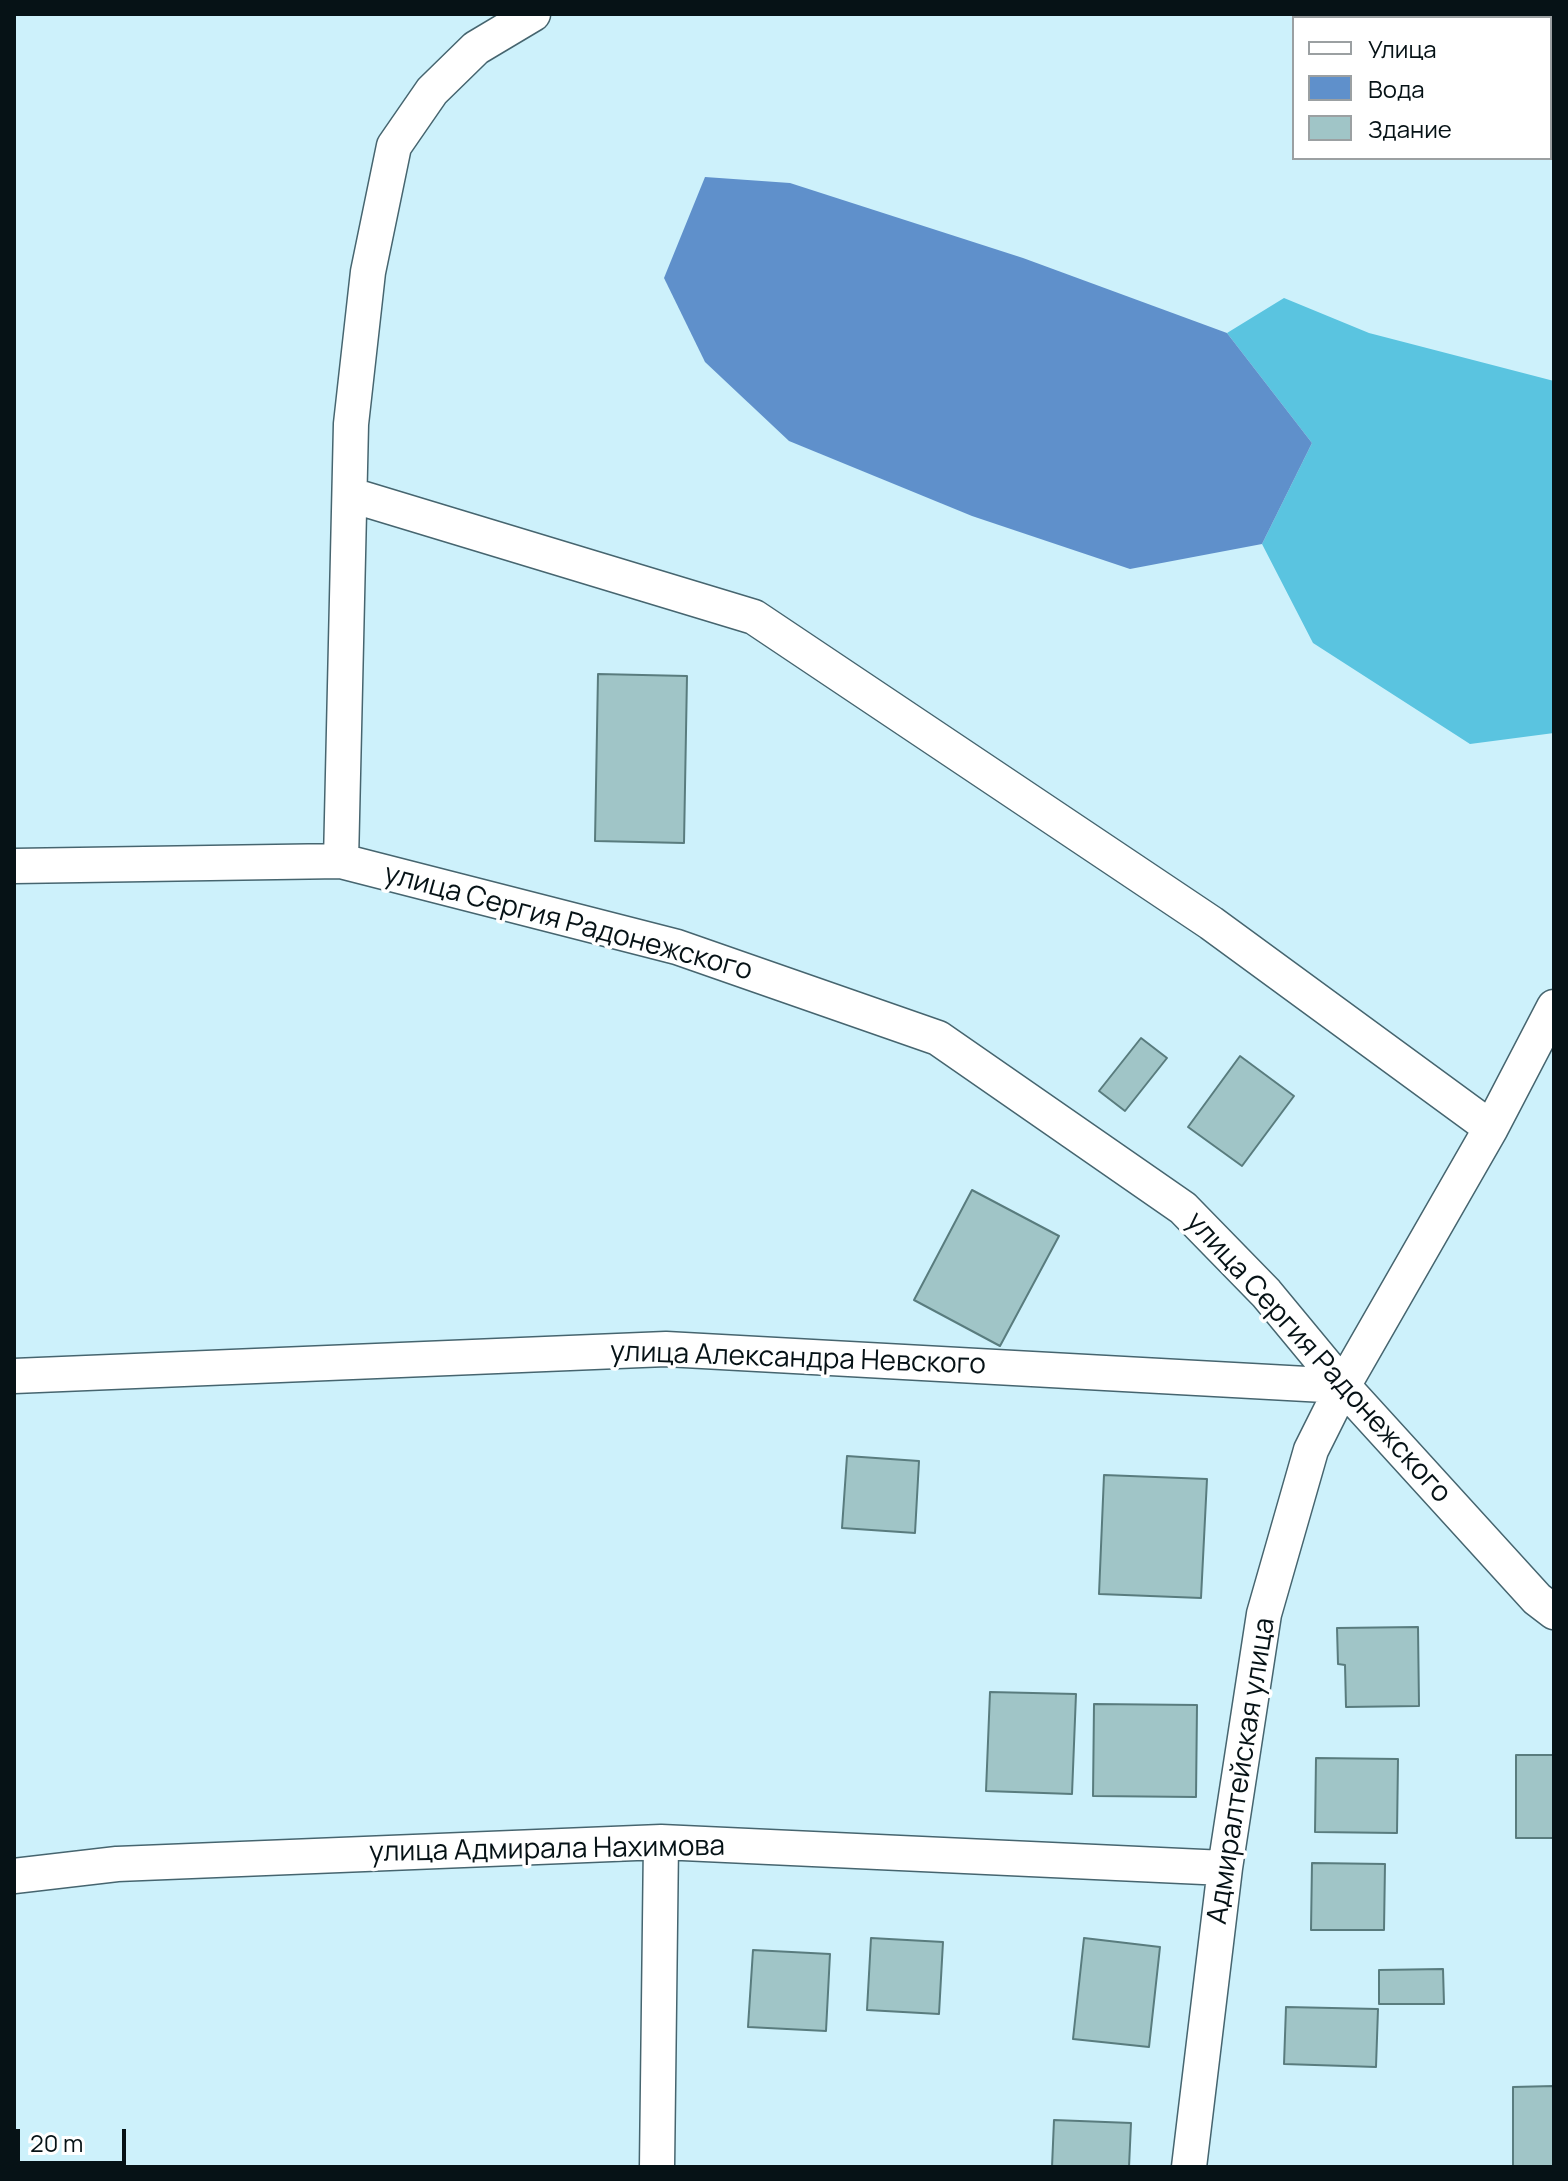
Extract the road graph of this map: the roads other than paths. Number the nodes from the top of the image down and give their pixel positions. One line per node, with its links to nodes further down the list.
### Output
1 (533, 14): 2 (street)
2 (351, 495): 3 (street); 6 (street)
3 (341, 861): 4 (street, улица Сергия Радонежского); 8 (street, улица Сергия Радонежского)
4 (14, 866)
5 (1554, 1007): 6 (street, Адмиралтейская улица)
6 (1491, 1128): 8 (street, Адмиралтейская улица)
7 (14, 1376): 8 (street, улица Александра Невского)
8 (1343, 1386): 9 (street, улица Сергия Радонежского); 11 (street, Адмиралтейская улица)
9 (1554, 1612)
10 (661, 1842): 11 (street, улица Адмирала Нахимова); 12 (street, улица Адмирала Нахимова); 13 (street)
11 (1225, 1868): 14 (street, Адмиралтейская улица)
12 (14, 1876)
13 (657, 2167)
14 (1189, 2167)

